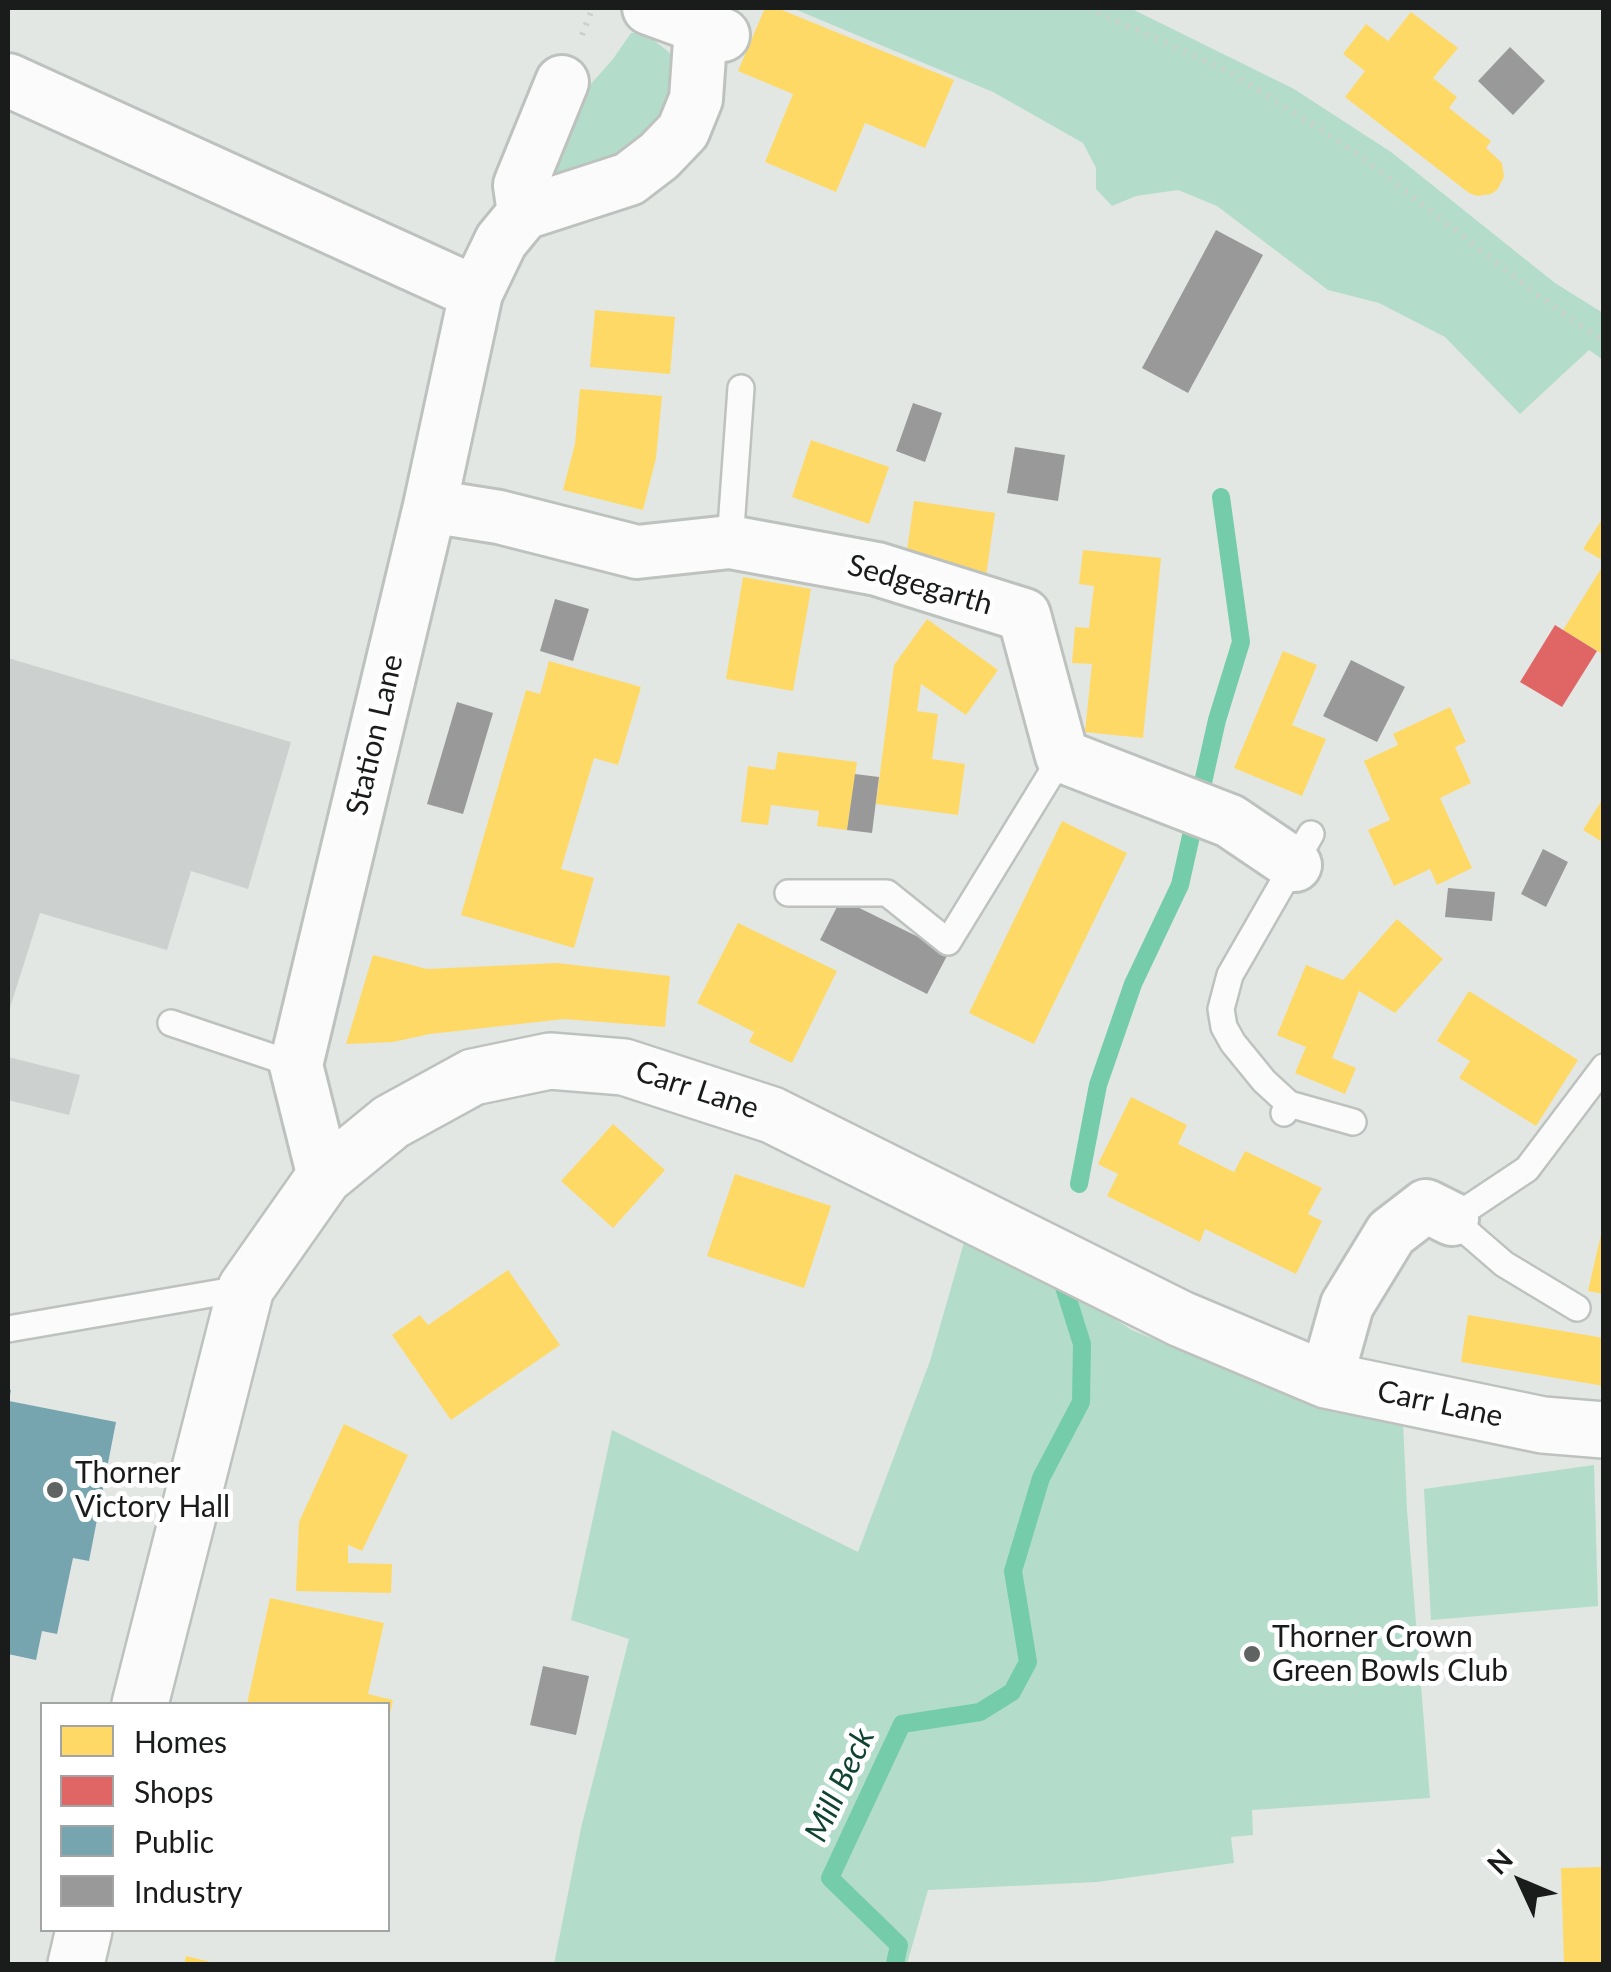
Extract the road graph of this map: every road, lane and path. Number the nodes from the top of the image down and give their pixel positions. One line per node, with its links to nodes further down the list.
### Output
1 (650, 8): 5 (street)
2 (1088, 8): 7 (path)
3 (8, 80): 6 (street)
4 (562, 82): 5 (street)
5 (524, 213): 6 (street, Station Lane)
6 (476, 293): 9 (street, Station Lane)
7 (1604, 342)
8 (741, 388): 10 (lane)
9 (430, 506): 10 (street, Sedgegarth); 15 (street, Station Lane)
10 (730, 542): 11 (street, Sedgegarth)
11 (1062, 756): 12 (street); 13 (lane)
12 (1303, 850): 17 (lane)
13 (788, 893)
14 (172, 1023): 15 (lane)
15 (296, 1065): 18 (street, Station Lane)
16 (1604, 1067): 19 (lane)
17 (1353, 1122)
18 (324, 1176): 20 (street, Carr Lane); 23 (street, Carr Lane)
19 (1452, 1219): 21 (lane); 23 (street)
20 (246, 1288): 22 (lane); 25 (street, Carr Lane)
21 (1577, 1308)
22 (8, 1329)
23 (1326, 1380): 24 (street, Carr Lane)
24 (1604, 1430)
25 (141, 1702)
26 (84, 1932): 27 (street)
27 (76, 1964)

